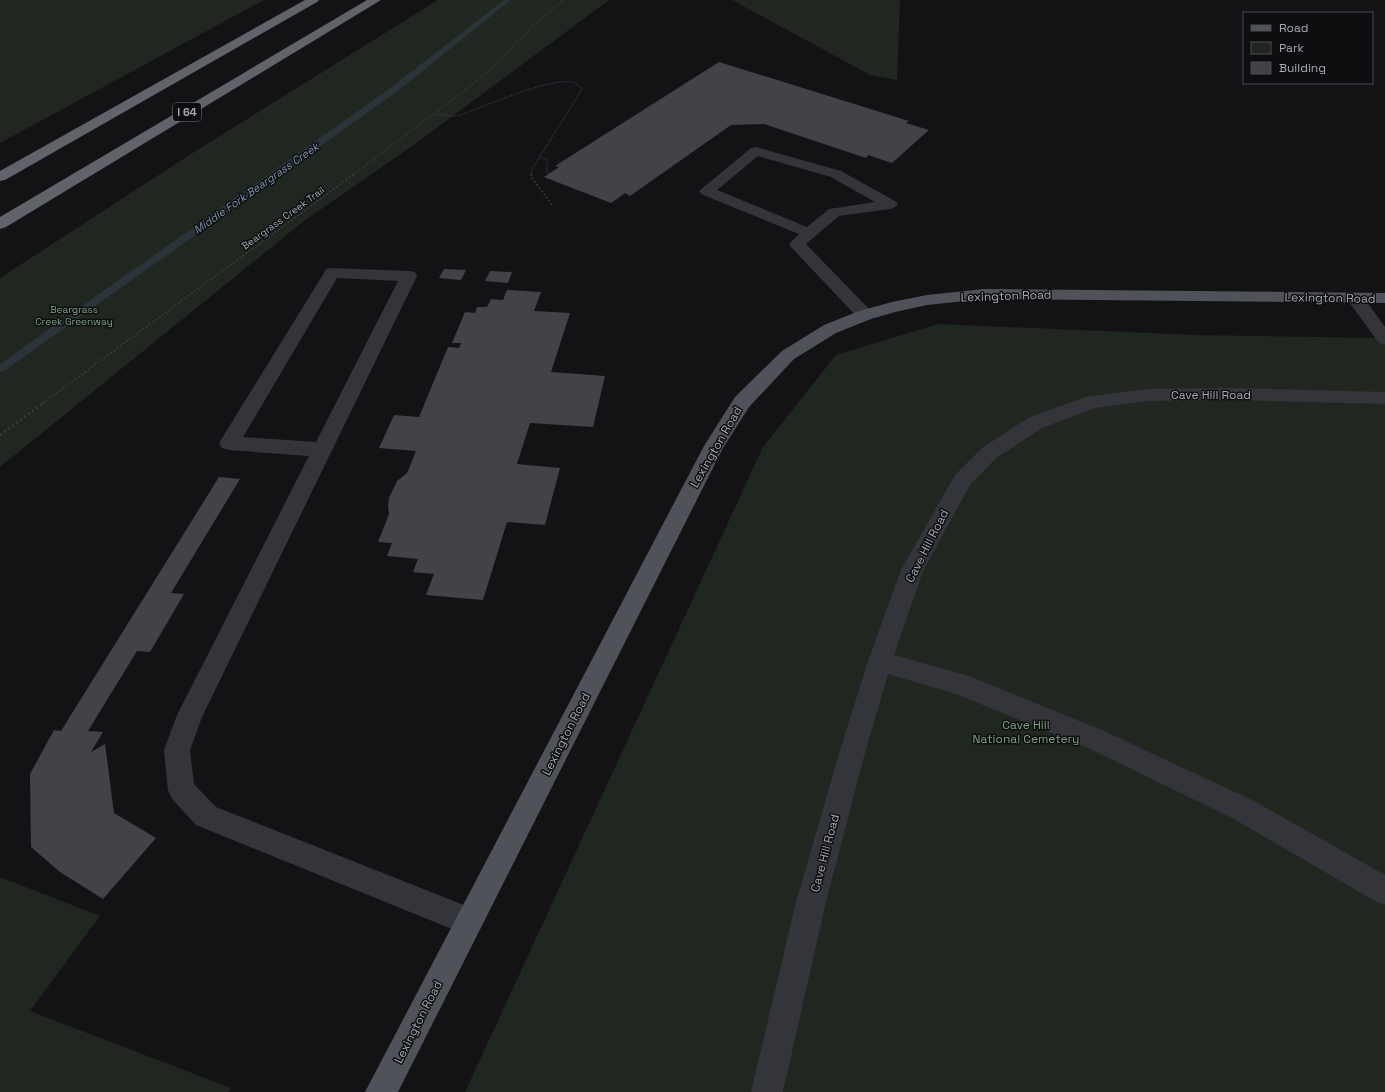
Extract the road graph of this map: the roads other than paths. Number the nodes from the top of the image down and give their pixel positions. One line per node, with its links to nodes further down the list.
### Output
1 (313, 0): 3 (highway)
2 (375, 0): 4 (highway, I 64)
3 (0, 177)
4 (0, 224)
5 (809, 233): 5 (street); 8 (street)
6 (1355, 298): 7 (main road, Lexington Road); 8 (main road, Lexington Road); 9 (street)
7 (1385, 298)
8 (865, 315): 14 (main road, Lexington Road)
9 (1385, 339)
10 (1385, 398): 12 (street, Cave Hill Road)
11 (322, 450): 11 (street); 14 (street)
12 (880, 661): 13 (street); 16 (street, Cave Hill Road)
13 (1385, 891)
14 (469, 921): 15 (main road, Lexington Road)
15 (381, 1092)
16 (768, 1092)

